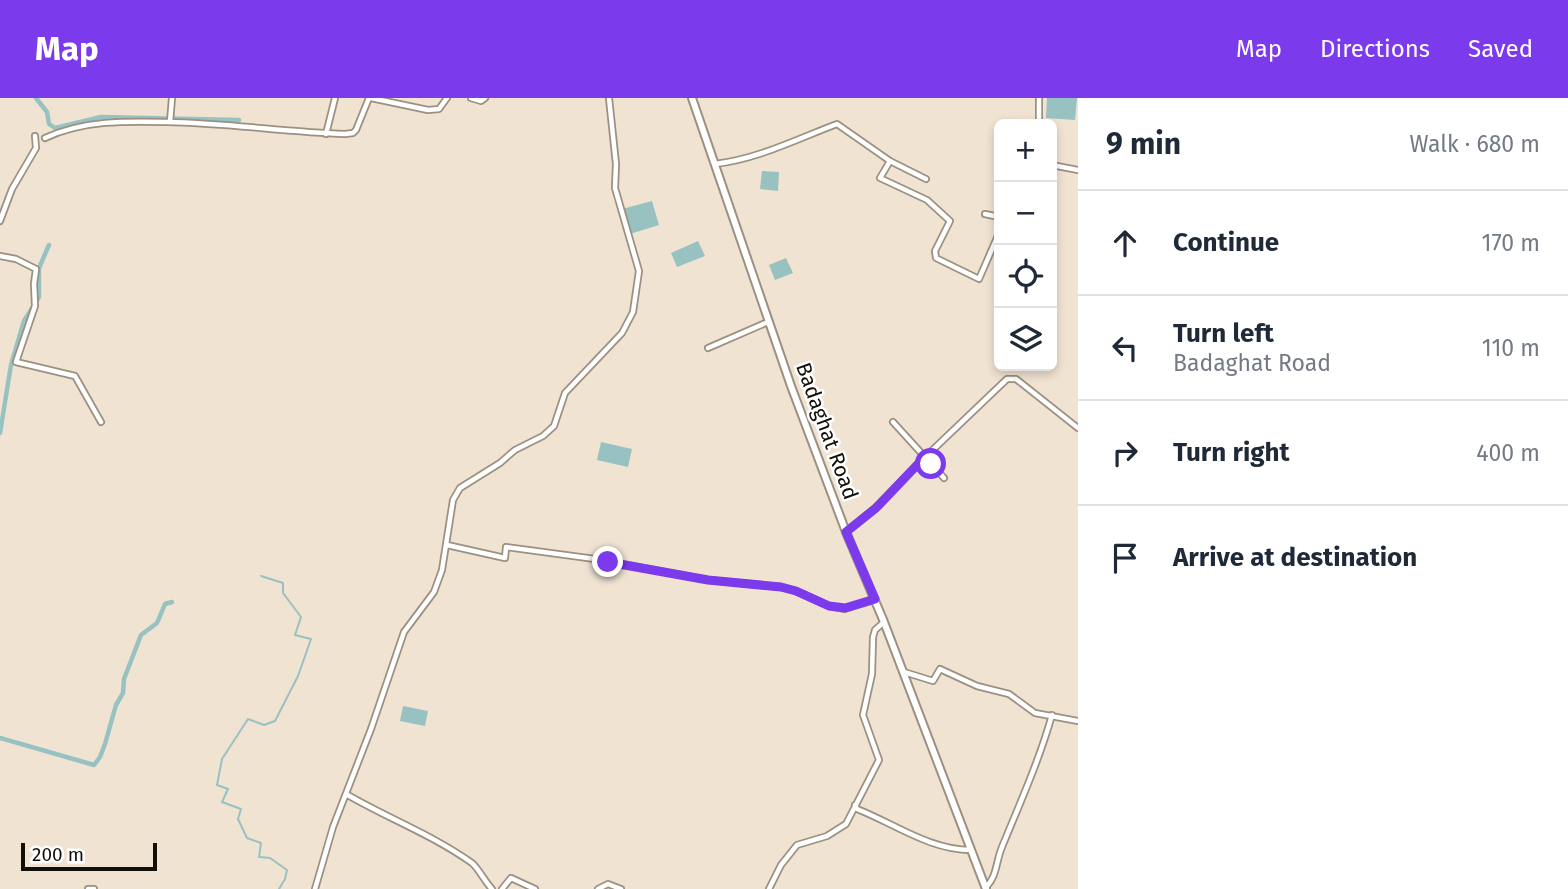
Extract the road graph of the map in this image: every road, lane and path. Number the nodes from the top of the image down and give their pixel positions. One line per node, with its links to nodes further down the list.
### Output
1 (172, 98): 11 (street)
2 (335, 98): 12 (street)
3 (370, 98): 4 (street); 12 (street)
4 (446, 98)
5 (471, 98): 6 (street)
6 (485, 98)
7 (609, 98): 33 (street)
8 (692, 98): 16 (main road, Badaghat Road)
9 (1039, 98): 10 (street)
10 (1039, 119)
11 (170, 122)
12 (326, 134): 14 (street)
13 (35, 136): 22 (street)
14 (45, 138)
15 (890, 161): 16 (street); 19 (street); 23 (street)
16 (714, 164): 25 (main road, Badaghat Road)
17 (1057, 166): 18 (street)
18 (1078, 170)
19 (926, 179)
20 (985, 214): 21 (street)
21 (994, 216)
22 (0, 221)
23 (994, 244)
24 (0, 256): 27 (street)
25 (768, 322): 26 (street); 32 (main road, Badaghat Road)
26 (708, 348)
27 (101, 422)
28 (893, 422): 30 (street)
29 (1077, 426): 30 (street)
30 (926, 458): 31 (street); 32 (street)
31 (944, 478)
32 (846, 532): 34 (main road, Badaghat Road)
33 (447, 545): 34 (street); 39 (street)
34 (875, 599): 35 (main road, Badaghat Road)
35 (884, 622): 36 (main road, Badaghat Road); 40 (street)
36 (904, 672): 37 (street); 41 (main road, Badaghat Road)
37 (1052, 715): 38 (street); 42 (street)
38 (1078, 721)
39 (346, 794): 45 (street); 46 (street)
40 (855, 806): 41 (street); 51 (street)
41 (971, 850): 42 (main road, Badaghat Road)
42 (985, 888)
43 (88, 889): 44 (street)
44 (94, 889)
45 (315, 889)
46 (492, 889)
47 (502, 889): 48 (street)
48 (535, 889)
49 (598, 889): 50 (street)
50 (621, 889)
51 (769, 889)

